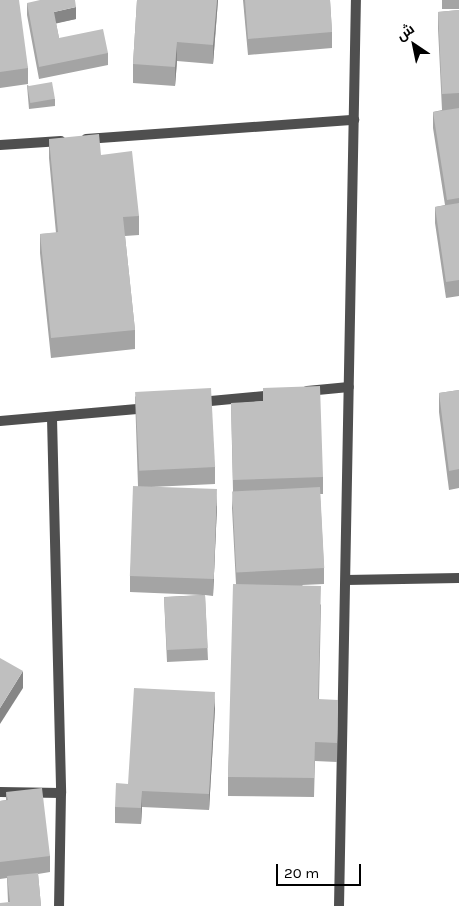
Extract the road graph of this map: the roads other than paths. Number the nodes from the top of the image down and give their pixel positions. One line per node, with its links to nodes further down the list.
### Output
1 (356, 0): 2 (street)
2 (354, 120): 3 (street); 4 (street)
3 (0, 145)
4 (349, 387): 5 (street); 10 (street)
5 (191, 403)
6 (161, 406): 7 (street)
7 (52, 418): 8 (street); 12 (street)
8 (0, 421)
9 (459, 578): 10 (street)
10 (346, 580): 14 (street)
11 (0, 792): 12 (street)
12 (61, 793): 13 (street)
13 (59, 906)
14 (339, 906)

